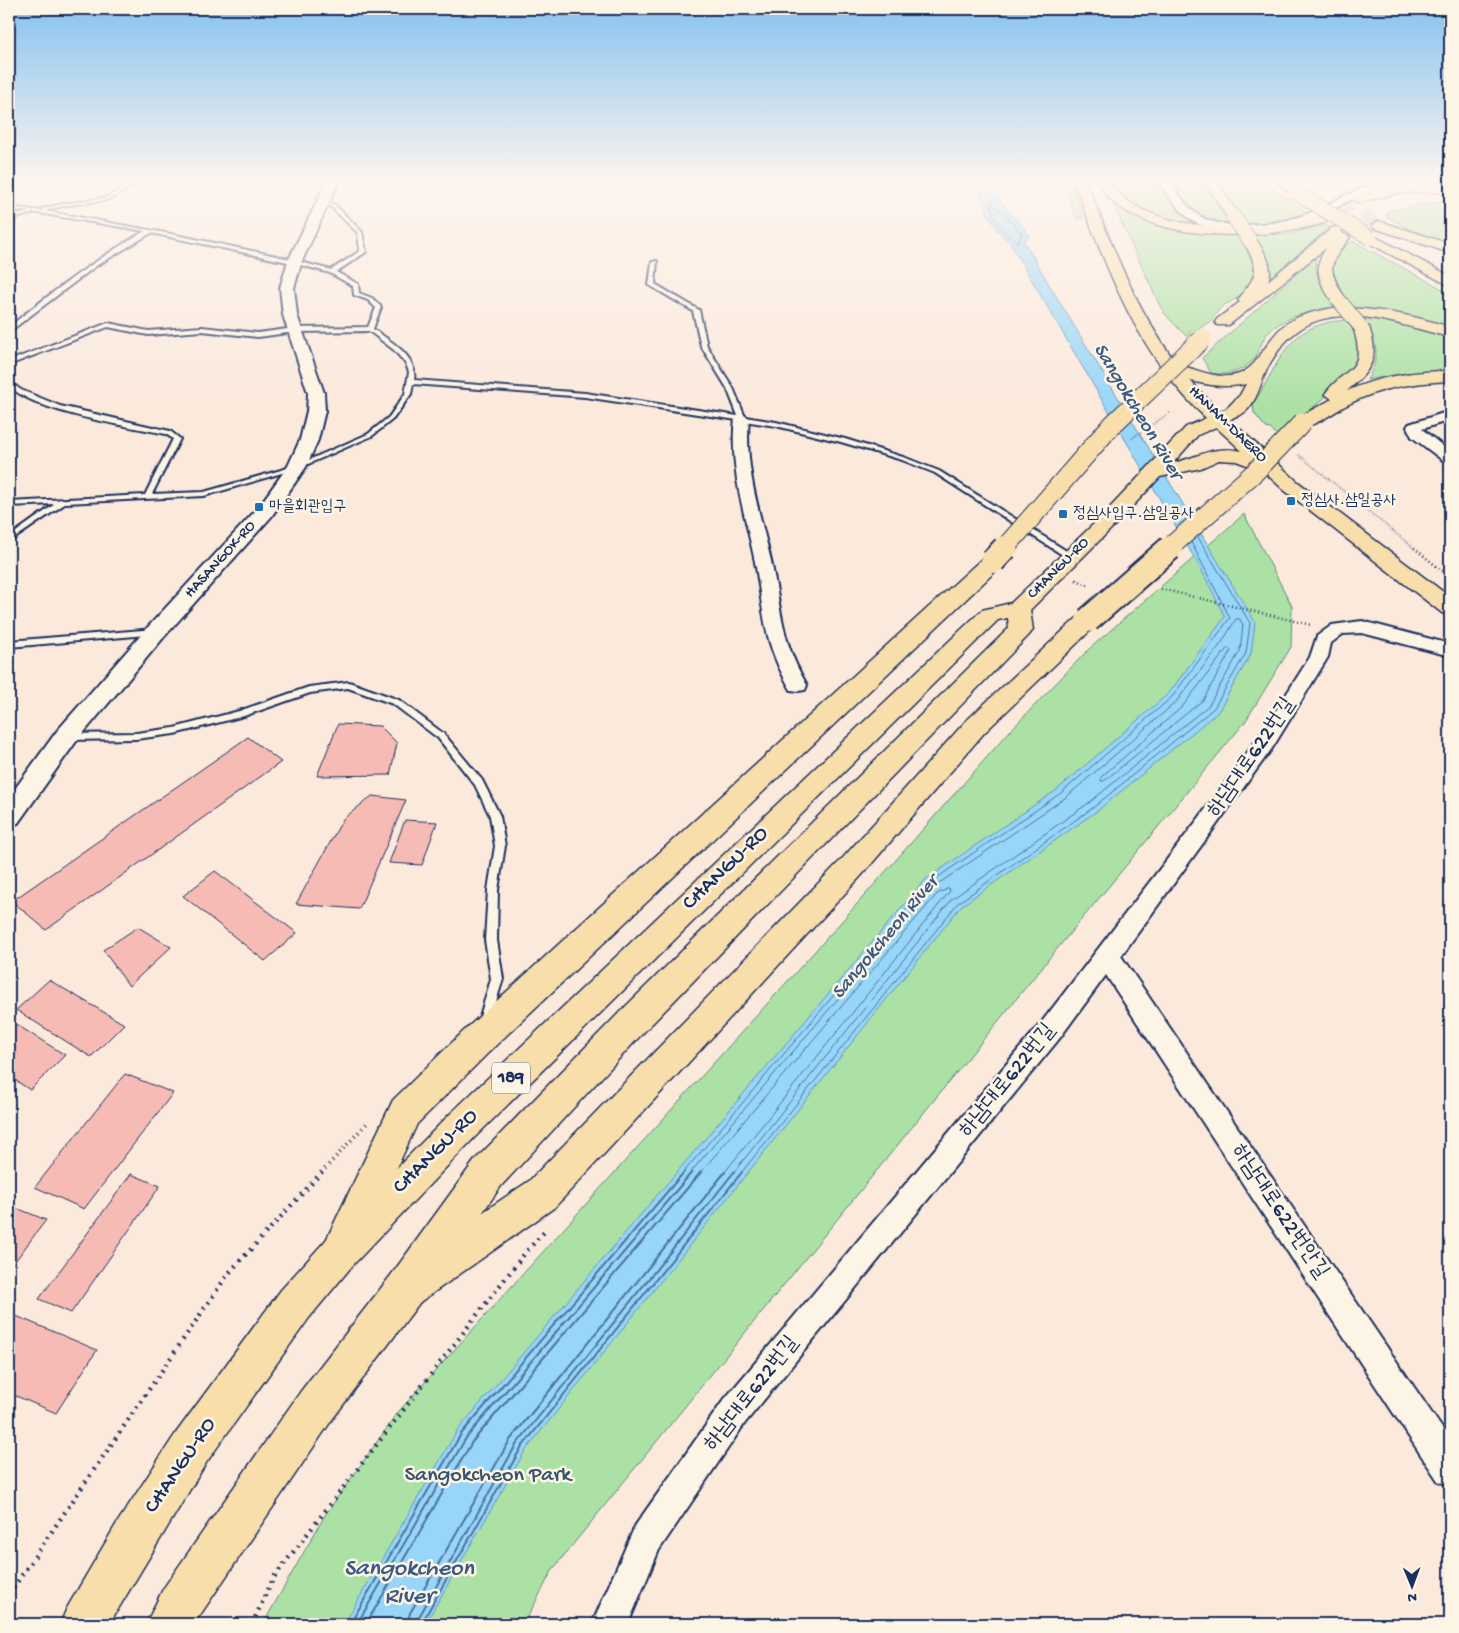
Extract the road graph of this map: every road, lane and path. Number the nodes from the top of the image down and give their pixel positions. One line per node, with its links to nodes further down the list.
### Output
1 (105, 257): 18 (lane)
2 (277, 257): 11 (lane)
3 (297, 257): 11 (street, HASANGOK-RO)
4 (355, 257): 14 (lane)
5 (1109, 257): 23 (main road, HANAM-DAERO)
6 (1259, 257): 16 (main road, bridge)
7 (1309, 257): 16 (main road, bridge)
8 (1327, 257): 33 (main road, bridge)
9 (1405, 257): 15 (main road, bridge)
10 (1439, 257): 13 (main road)
11 (295, 261): 14 (lane); 19 (street, HASANGOK-RO)
12 (655, 262): 32 (lane)
13 (1450, 264)
14 (332, 272): 17 (lane)
15 (1450, 282)
16 (1223, 322): 58 (main road, bridge)
17 (370, 329): 19 (lane); 27 (lane)
18 (9, 330)
19 (295, 330): 22 (lane); 37 (street, HASANGOK-RO)
20 (1450, 332): 24 (main road, CHANGU-RO)
21 (1175, 344): 26 (main road, HANAM-DAERO)
22 (9, 363)
23 (1173, 370): 26 (main road); 30 (main road, HANAM-DAERO)
24 (1258, 370): 26 (main road); 30 (main road, CHANGU-RO)
25 (1450, 376): 33 (main road)
26 (1202, 378): 30 (main road, HANAM-DAERO)
27 (411, 382): 32 (lane); 37 (lane)
28 (9, 383): 40 (lane)
29 (1171, 412): 34 (path)
30 (1224, 415): 38 (main road, HANAM-DAERO); 39 (main road, CHANGU-RO); 47 (main road, HANAM-DAERO)
31 (1450, 415): 36 (street)
32 (742, 418): 44 (lane); 54 (street)
33 (1303, 422): 61 (main road, bridge)
34 (1140, 433)
35 (1292, 450): 45 (path)
36 (1450, 459)
37 (297, 467): 40 (lane); 51 (street, HASANGOK-RO)
38 (1273, 471): 39 (main road); 49 (main road, HANAM-DAERO)
39 (1155, 472): 44 (main road, CHANGU-RO)
40 (148, 496): 41 (lane)
41 (65, 500): 42 (lane); 43 (lane)
42 (9, 504)
43 (9, 540)
44 (1072, 557): 48 (main road, CHANGU-RO)
45 (1450, 577)
46 (1153, 587): 50 (path)
47 (1450, 588)
48 (1019, 608): 60 (main road, CHANGU-RO / 189); 61 (main road, CHANGU-RO / 189)
49 (1450, 608)
50 (1303, 622)
51 (156, 632): 52 (lane); 55 (street, HASANGOK-RO)
52 (9, 644)
53 (1450, 650): 57 (street, 하남대로622번길)
54 (798, 685)
55 (66, 737): 56 (street, HASANGOK-RO); 58 (lane)
56 (9, 816)
57 (1107, 956): 62 (street, 하남대로622번안길); 66 (street, 하남대로622번길)
58 (481, 1037): 60 (main road)
59 (552, 1223): 65 (path)
60 (339, 1253): 63 (main road, CHANGU-RO / 189)
61 (406, 1288): 64 (main road, CHANGU-RO / 189)
62 (1450, 1469)
63 (83, 1624)
64 (169, 1624)
65 (252, 1624)
66 (610, 1624)

